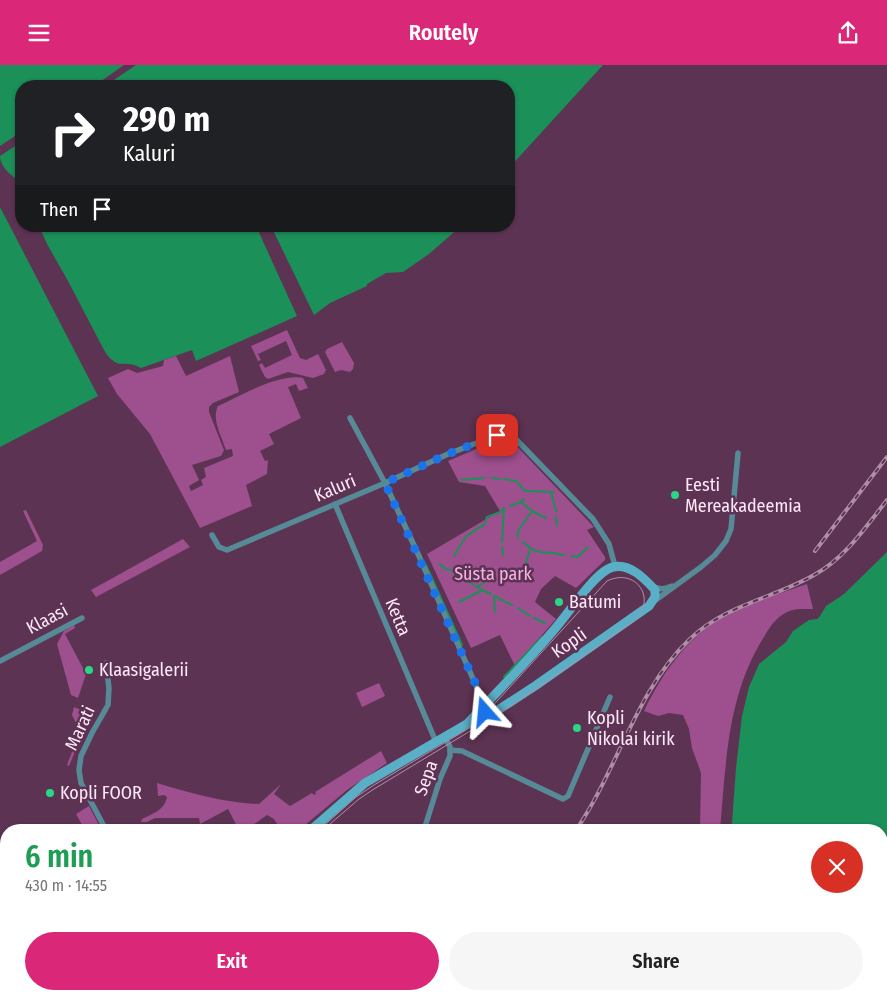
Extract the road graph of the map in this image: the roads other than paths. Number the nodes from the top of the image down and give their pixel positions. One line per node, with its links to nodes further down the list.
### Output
1 (350, 418): 3 (street)
2 (738, 453): 7 (street)
3 (385, 483): 4 (street, Kaluri); 6 (street, Kaluri); 14 (street)
4 (335, 504): 5 (street, Kaluri); 18 (street, Ketta)
5 (212, 535)
6 (615, 566): 8 (street); 14 (street, Kopli)
7 (683, 581): 8 (street); 9 (street)
8 (651, 586): 9 (street)
9 (653, 602): 15 (street, Kopli)
10 (82, 618): 11 (street, Klaasi)
11 (0, 661)
12 (106, 663): 20 (street, Marati)
13 (610, 697): 19 (street)
14 (485, 705): 15 (street); 16 (street, Kopli)
15 (488, 714): 16 (street, Kopli)
16 (467, 724): 17 (street, Kopli)
17 (444, 737): 18 (street, Kopli); 19 (street, Sepa)
18 (436, 742): 21 (street, Kopli)
19 (450, 750): 22 (street, Sepa)
20 (103, 824)
21 (318, 824)
22 (426, 824)

